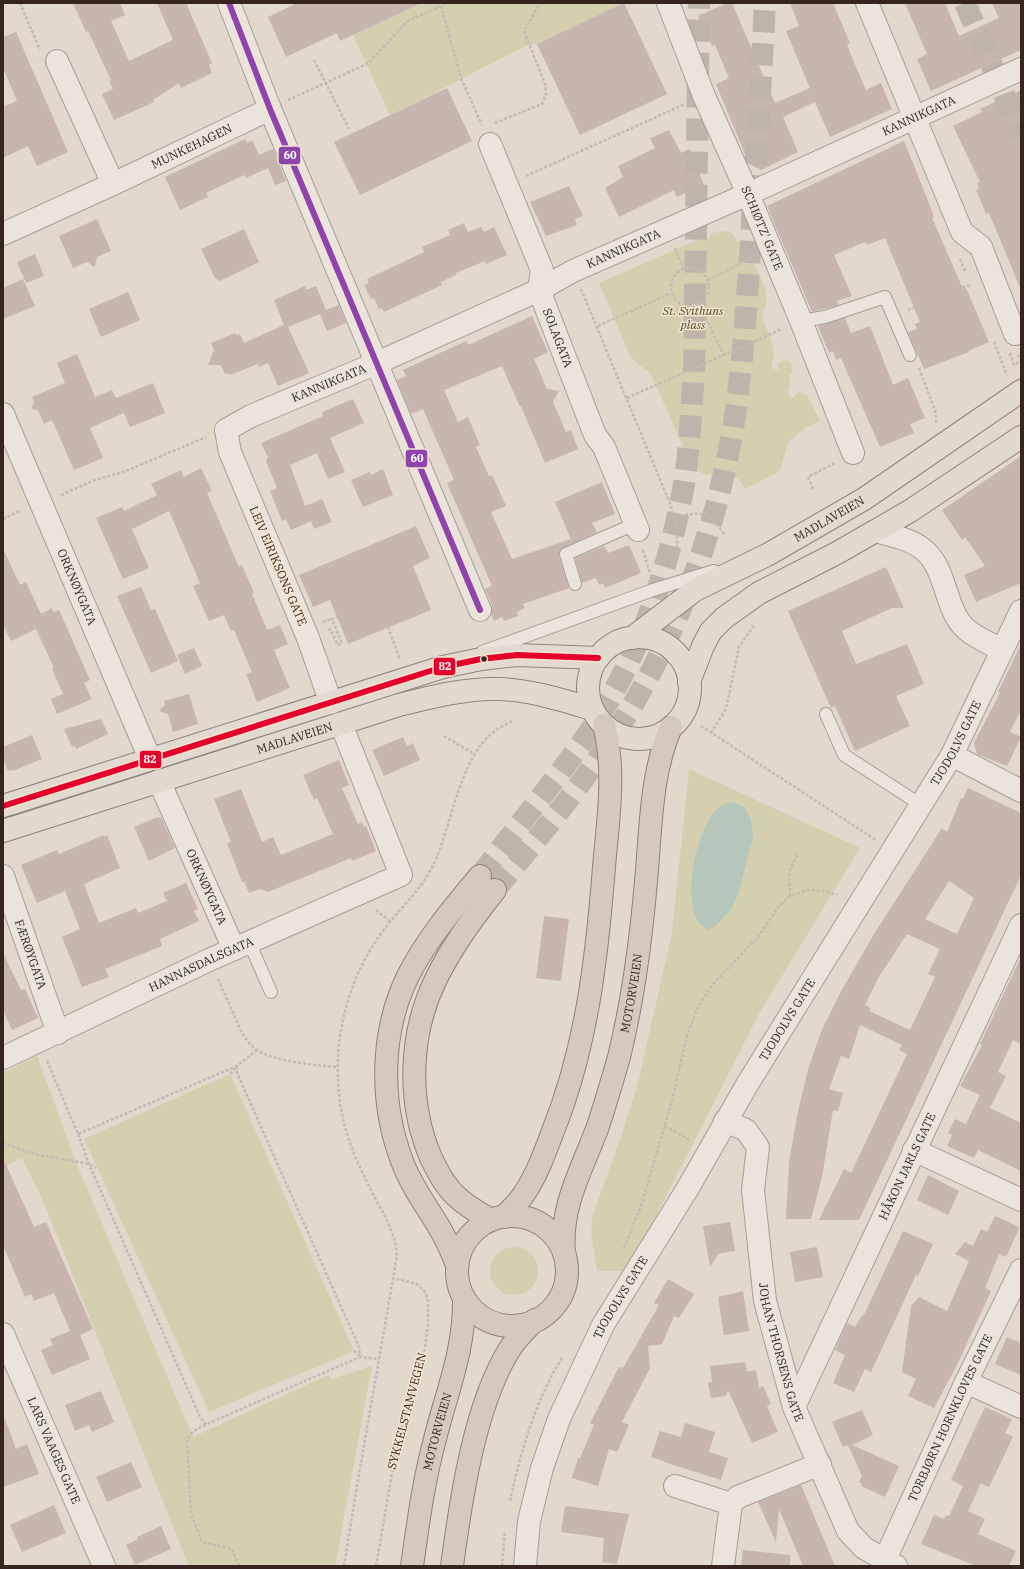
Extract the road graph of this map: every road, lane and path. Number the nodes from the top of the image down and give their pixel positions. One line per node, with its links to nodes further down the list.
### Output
1 (20, 3): 9 (path)
2 (229, 3): 13 (street)
3 (447, 3): 7 (path)
4 (540, 3): 16 (path)
5 (668, 3): 12 (street, SCHIØTZ' GATE)
6 (867, 3): 14 (street)
7 (441, 6): 11 (path); 16 (path)
8 (314, 60): 11 (path)
9 (57, 61): 17 (street)
10 (1021, 69): 14 (street, KANNIKGATA)
11 (325, 83): 13 (path); 15 (path)
12 (704, 96): 18 (path); 19 (street, SCHIØTZ' GATE)
13 (270, 109): 17 (street, MUNKEHAGEN); 35 (street)
14 (914, 118): 19 (street, KANNIKGATA); 31 (street)
15 (349, 129)
16 (488, 132): 18 (street, SOLAGATA)
17 (113, 184): 20 (street, MUNKEHAGEN)
18 (508, 184): 26 (street, SOLAGATA)
19 (748, 194): 21 (street, SCHIØTZ' GATE); 22 (street, KANNIKGATA)
20 (3, 234)
21 (772, 249): 23 (path); 29 (street, SCHIØTZ' GATE)
22 (573, 271): 26 (street, KANNIKGATA); 30 (path)
23 (708, 280): 27 (path); 28 (path)
24 (972, 285): 25 (path)
25 (962, 287)
26 (539, 290): 35 (street, KANNIKGATA); 47 (street, SOLAGATA)
27 (671, 293): 28 (path); 30 (path)
28 (699, 304): 32 (path)
29 (801, 321): 32 (path); 33 (lane); 43 (street, SCHIØTZ' GATE)
30 (598, 326): 38 (path)
31 (1015, 334)
32 (723, 354): 38 (path)
33 (910, 355): 40 (path)
34 (1021, 361): 36 (path)
35 (376, 363): 41 (street, KANNIKGATA); 54 (street)
36 (1014, 365)
37 (1021, 391): 51 (main road, MADLAVEIEN)
38 (627, 398): 46 (path)
39 (3, 414): 45 (street, ORKNØYGATA)
40 (939, 425)
41 (226, 430): 45 (path); 60 (street, LEIV EIRIKSONS GATE)
42 (1021, 437): 48 (main road)
43 (853, 453): 44 (path)
44 (813, 489)
45 (41, 503): 78 (street, ORKNØYGATA)
46 (675, 517): 49 (path); 50 (path)
47 (636, 527): 52 (path); 53 (lane)
48 (876, 531): 62 (street); 66 (main road)
49 (724, 534)
50 (677, 554)
51 (767, 555): 61 (main road, MADLAVEIEN); 65 (lane)
52 (650, 574)
53 (575, 584)
54 (480, 610)
55 (1021, 611): 62 (street, TJODOLVS GATE)
56 (337, 617): 57 (path)
57 (332, 619): 60 (path); 60 (path)
58 (757, 622): 74 (path)
59 (388, 627): 64 (path)
60 (314, 630): 67 (street, LEIV EIRIKSONS GATE)
61 (632, 638): 63 (main road); 66 (main road)
62 (1001, 649): 77 (street, TJODOLVS GATE)
63 (598, 658): 65 (main road, MADLAVEIEN); 69 (main road)
64 (401, 662)
65 (442, 667): 67 (main road, MADLAVEIEN)
66 (689, 682): 73 (main road)
67 (331, 703): 78 (main road, MADLAVEIEN)
68 (826, 714): 81 (lane)
69 (598, 717): 71 (main road, MADLAVEIEN); 73 (main road); 112 (highway)
70 (512, 721): 76 (path)
71 (341, 724): 79 (main road, MADLAVEIEN); 93 (street, HANNASDALSGATA)
72 (701, 726): 74 (path)
73 (671, 728): 114 (highway, MOTORVEIEN)
74 (711, 732): 84 (path)
75 (444, 736): 76 (path)
76 (474, 754): 88 (path)
77 (952, 754): 80 (street); 81 (street, TJODOLVS GATE)
78 (150, 759): 82 (main road, MADLAVEIEN)
79 (159, 781): 83 (main road, MADLAVEIEN); 93 (street, ORKNØYGATA)
80 (1021, 790)
81 (921, 804): 84 (street, TJODOLVS GATE)
82 (3, 806)
83 (3, 831)
84 (893, 851): 103 (street, TJODOLVS GATE)
85 (798, 853): 91 (path)
86 (3, 876): 96 (street, FÆRØYGATA)
87 (480, 876): 115 (highway)
88 (419, 889)
89 (495, 890): 112 (highway)
90 (837, 895): 91 (path)
91 (790, 896): 104 (path)
92 (1021, 925): 108 (street, HÅKON JARLS GATE)
93 (241, 946): 95 (lane); 96 (street, HANNASDALSGATA)
94 (217, 977): 98 (path)
95 (271, 992)
96 (58, 1033): 97 (street, HANNASDALSGATA)
97 (39, 1042): 99 (street, HANNASDALSGATA); 105 (path)
98 (257, 1050): 100 (path); 101 (path)
99 (3, 1058)
100 (237, 1066): 102 (path); 105 (path); 121 (path)
101 (338, 1067)
102 (230, 1074)
103 (725, 1121): 124 (street, JOHAN THORSENS GATE); 137 (street, TJODOLVS GATE)
104 (665, 1126): 107 (path); 113 (path)
105 (78, 1134): 109 (path)
106 (3, 1143): 109 (path)
107 (697, 1144)
108 (914, 1150): 111 (street); 124 (street, HÅKON JARLS GATE)
109 (89, 1164): 110 (path); 126 (path)
110 (96, 1168)
111 (1021, 1200)
112 (497, 1218): 114 (highway); 115 (highway)
113 (623, 1250)
114 (564, 1253): 118 (highway)
115 (457, 1265): 117 (highway)
116 (1021, 1270): 123 (street, TORBJØRN HORNKLOVES GATE)
117 (464, 1298): 118 (highway); 135 (highway, MOTORVEIEN)
118 (535, 1320): 136 (highway)
119 (3, 1334): 131 (street, LARS VAAGES GATE)
120 (354, 1351): 121 (path)
121 (360, 1357): 122 (path); 126 (path)
122 (379, 1359): 133 (path); 134 (path, SYKKELSTAMVEGEN)
123 (966, 1382): 125 (street); 130 (street, TORBJØRN HORNKLOVES GATE)
124 (794, 1407): 127 (street, JOHAN THORSENS GATE)
125 (1021, 1407)
126 (207, 1424): 132 (path)
127 (820, 1464): 129 (street); 130 (street, JOHAN THORSENS GATE)
128 (675, 1486): 129 (street)
129 (731, 1504): 138 (street)
130 (887, 1564)
131 (104, 1566)
132 (238, 1566)
133 (344, 1566)
134 (376, 1566)
135 (412, 1566)
136 (452, 1566)
137 (525, 1566)
138 (723, 1566)

